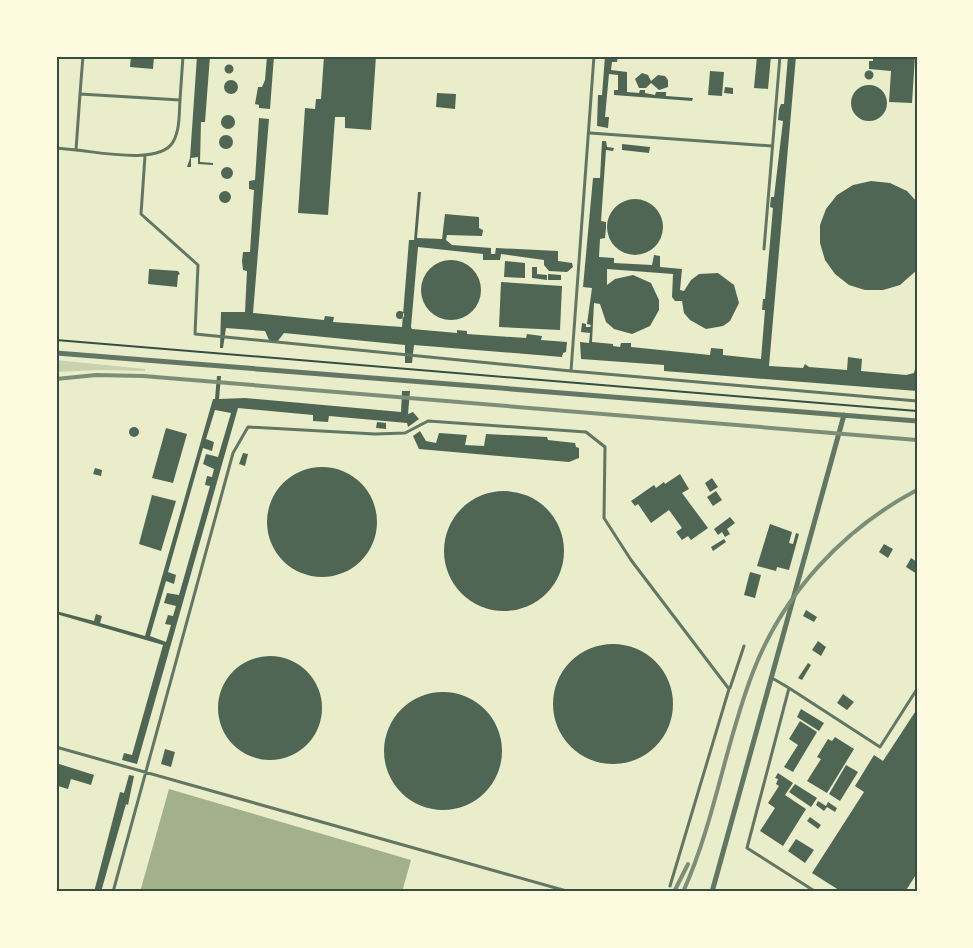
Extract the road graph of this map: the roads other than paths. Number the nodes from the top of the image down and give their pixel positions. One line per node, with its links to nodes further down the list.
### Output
1 (83, 56): 5 (lane)
2 (183, 56): 6 (lane)
3 (594, 56): 7 (lane)
4 (780, 56): 8 (lane)
5 (80, 94): 6 (lane); 10 (lane)
6 (180, 100): 11 (lane)
7 (590, 133): 8 (lane); 14 (lane)
8 (772, 146): 12 (lane)
9 (56, 148): 10 (lane)
10 (76, 150): 11 (lane)
11 (145, 156): 14 (lane)
12 (764, 249)
13 (56, 353): 16 (street)
14 (571, 372): 15 (lane)
15 (917, 401)
16 (844, 415): 17 (street); 19 (street)
17 (917, 421)
18 (744, 646): 21 (lane)
19 (772, 678): 20 (lane); 28 (street)
20 (789, 688): 22 (lane); 29 (lane)
21 (729, 689): 24 (lane); 25 (lane)
22 (917, 689)
23 (56, 747): 24 (lane)
24 (147, 772): 26 (lane); 27 (lane)
25 (670, 886)
26 (113, 892)
27 (570, 892)
28 (712, 892)
29 (816, 892)

